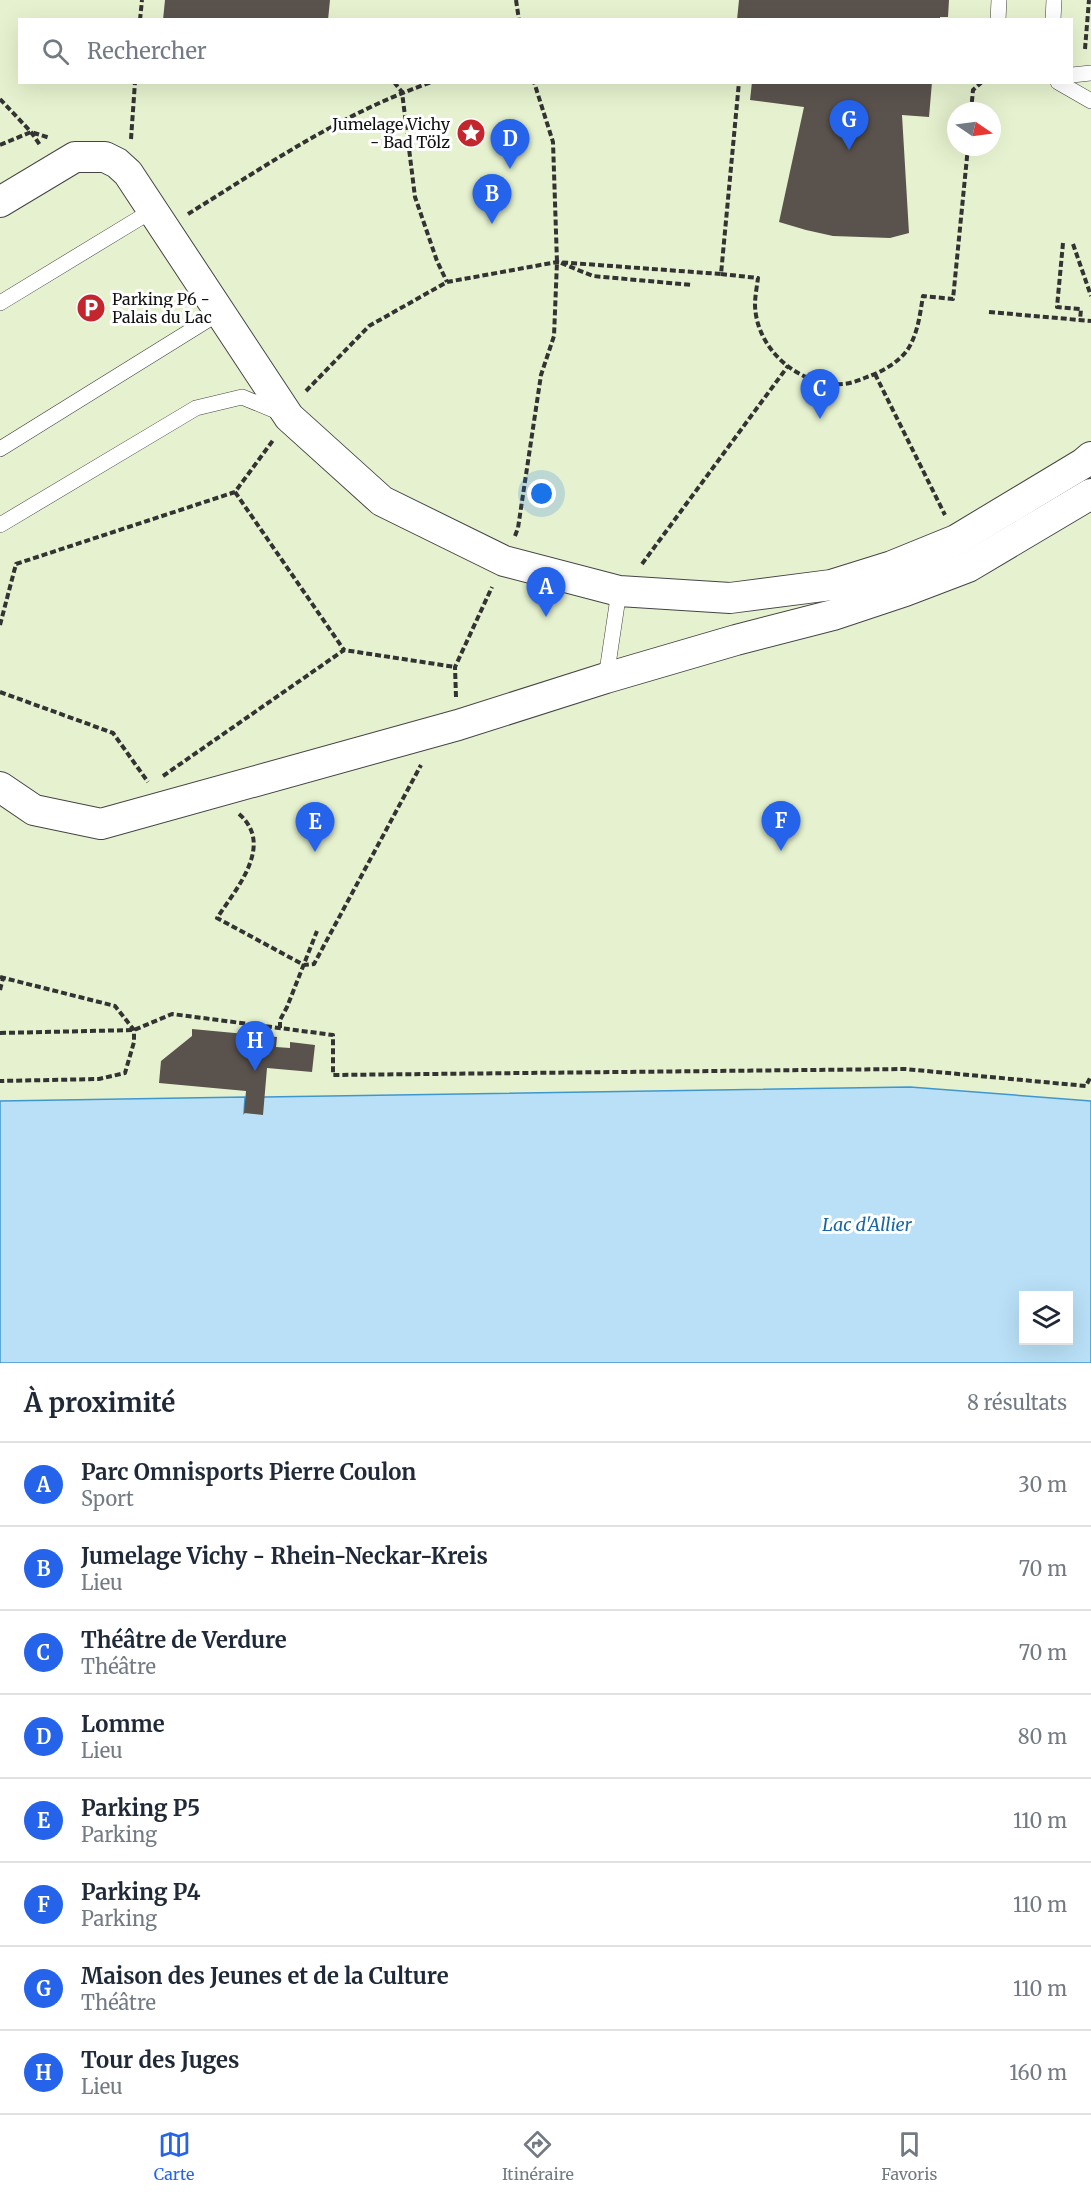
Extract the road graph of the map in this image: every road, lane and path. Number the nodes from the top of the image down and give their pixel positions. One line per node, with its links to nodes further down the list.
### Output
1 (142, 0): 6 (path)
2 (516, 0): 7 (path)
3 (999, 0): 8 (lane)
4 (1054, 0): 9 (lane)
5 (1089, 0): 10 (path)
6 (140, 18)
7 (519, 18)
8 (998, 18)
9 (1053, 18)
10 (1085, 49)
11 (1091, 73): 12 (lane)
12 (1073, 75)
13 (135, 84): 27 (path)
14 (396, 84): 19 (path)
15 (426, 84): 19 (path)
16 (740, 84): 33 (path)
17 (980, 84): 22 (path)
18 (1061, 84): 21 (lane)
19 (402, 92): 29 (path); 34 (path)
20 (0, 99): 23 (path)
21 (1091, 101)
22 (972, 102)
23 (31, 132): 24 (path); 25 (path)
24 (56, 140)
25 (0, 145)
26 (967, 156): 43 (path)
27 (128, 172): 28 (street); 29 (street)
28 (0, 202)
29 (158, 219): 37 (lane); 39 (street)
30 (1063, 243): 40 (path)
31 (1074, 244): 36 (path)
32 (557, 262): 33 (path); 34 (path); 35 (path)
33 (721, 274): 42 (path)
34 (447, 282): 44 (path)
35 (692, 285)
36 (1091, 296)
37 (0, 303)
38 (989, 312): 40 (path)
39 (219, 313): 44 (street); 45 (lane)
40 (1080, 320): 41 (path)
41 (1091, 321)
42 (788, 366): 43 (path); 51 (path)
43 (875, 374): 49 (path)
44 (290, 417): 47 (path); 50 (lane); 51 (street)
45 (0, 449)
46 (1091, 457): 51 (street)
47 (235, 492): 52 (path); 53 (path)
48 (1091, 494): 55 (street)
49 (947, 520)
50 (0, 525)
51 (619, 591): 55 (lane)
52 (0, 624)
53 (344, 650): 54 (path); 56 (path)
54 (455, 667)
55 (606, 678): 57 (street)
56 (160, 778)
57 (0, 788)
58 (317, 932): 61 (path)
59 (2, 977): 60 (path); 62 (path)
60 (0, 990)
61 (280, 1028): 62 (path); 64 (path)
62 (134, 1030): 63 (path); 65 (path)
63 (0, 1033)
64 (1091, 1076)
65 (0, 1081)

